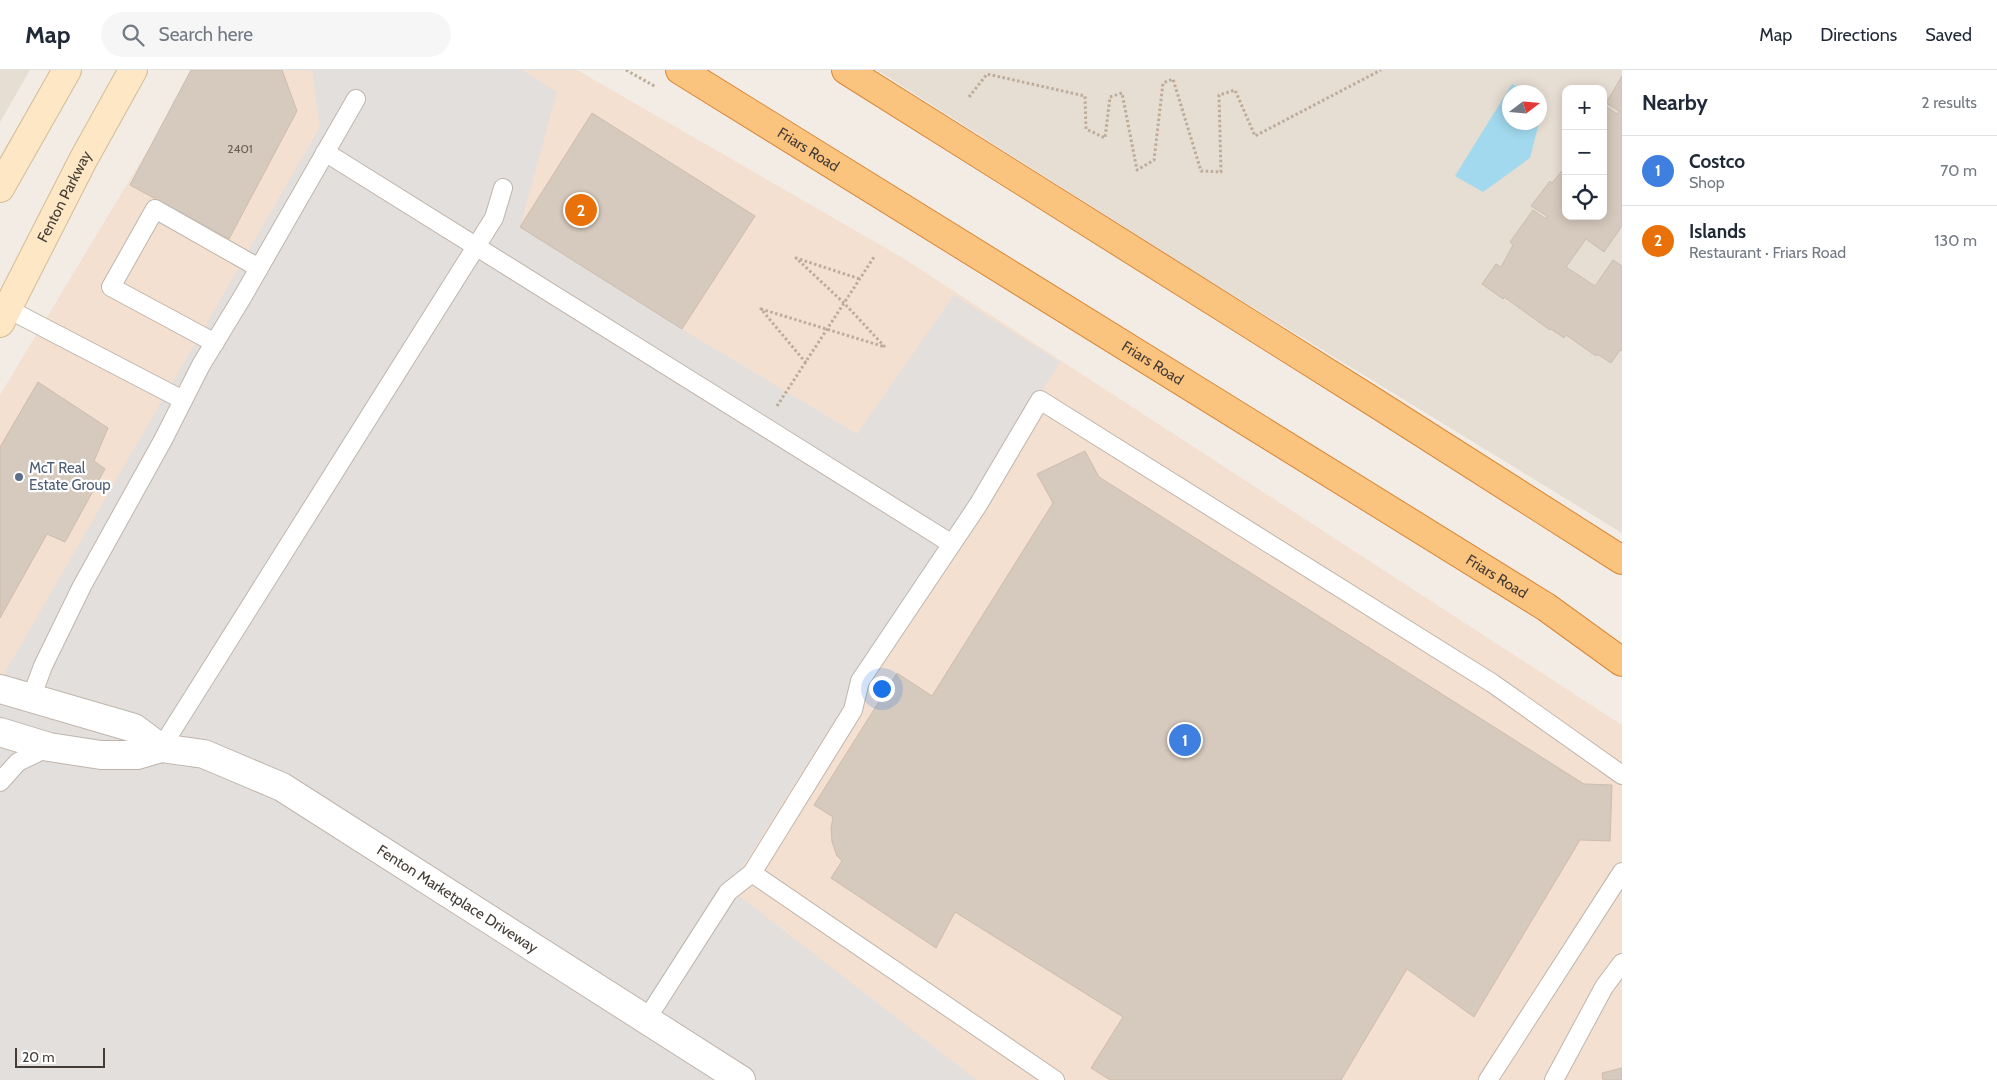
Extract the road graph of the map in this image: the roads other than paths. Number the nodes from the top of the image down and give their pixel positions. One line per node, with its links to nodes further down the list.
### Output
1 (67, 70): 7 (main road)
2 (133, 70): 11 (main road, Fenton Parkway)
3 (680, 70): 16 (highway, Friars Road)
4 (846, 70): 15 (highway)
5 (356, 99): 6 (lane)
6 (325, 152): 9 (lane); 10 (lane)
7 (0, 188)
8 (503, 188): 9 (lane)
9 (476, 246): 14 (lane); 21 (lane)
10 (259, 268): 12 (lane); 12 (lane)
11 (4, 316): 13 (lane)
12 (215, 343): 13 (lane)
13 (184, 400): 18 (lane)
14 (952, 544): 22 (lane); 25 (lane)
15 (1622, 560)
16 (1622, 662)
17 (0, 689): 18 (street, Fenton Marketplace Driveway)
18 (31, 698): 21 (street, Fenton Marketplace Driveway)
19 (0, 732): 20 (street, Fenton Marketplace Driveway)
20 (49, 747): 21 (street, Fenton Marketplace Driveway); 23 (lane)
21 (161, 748): 27 (street, Fenton Marketplace Driveway)
22 (1622, 776)
23 (0, 782)
24 (1622, 872): 30 (lane)
25 (752, 873): 27 (lane); 29 (lane)
26 (1622, 963): 31 (lane)
27 (646, 1020): 28 (street, Fenton Marketplace Driveway)
28 (741, 1080)
29 (1055, 1080)
30 (1488, 1080)
31 (1554, 1080)

